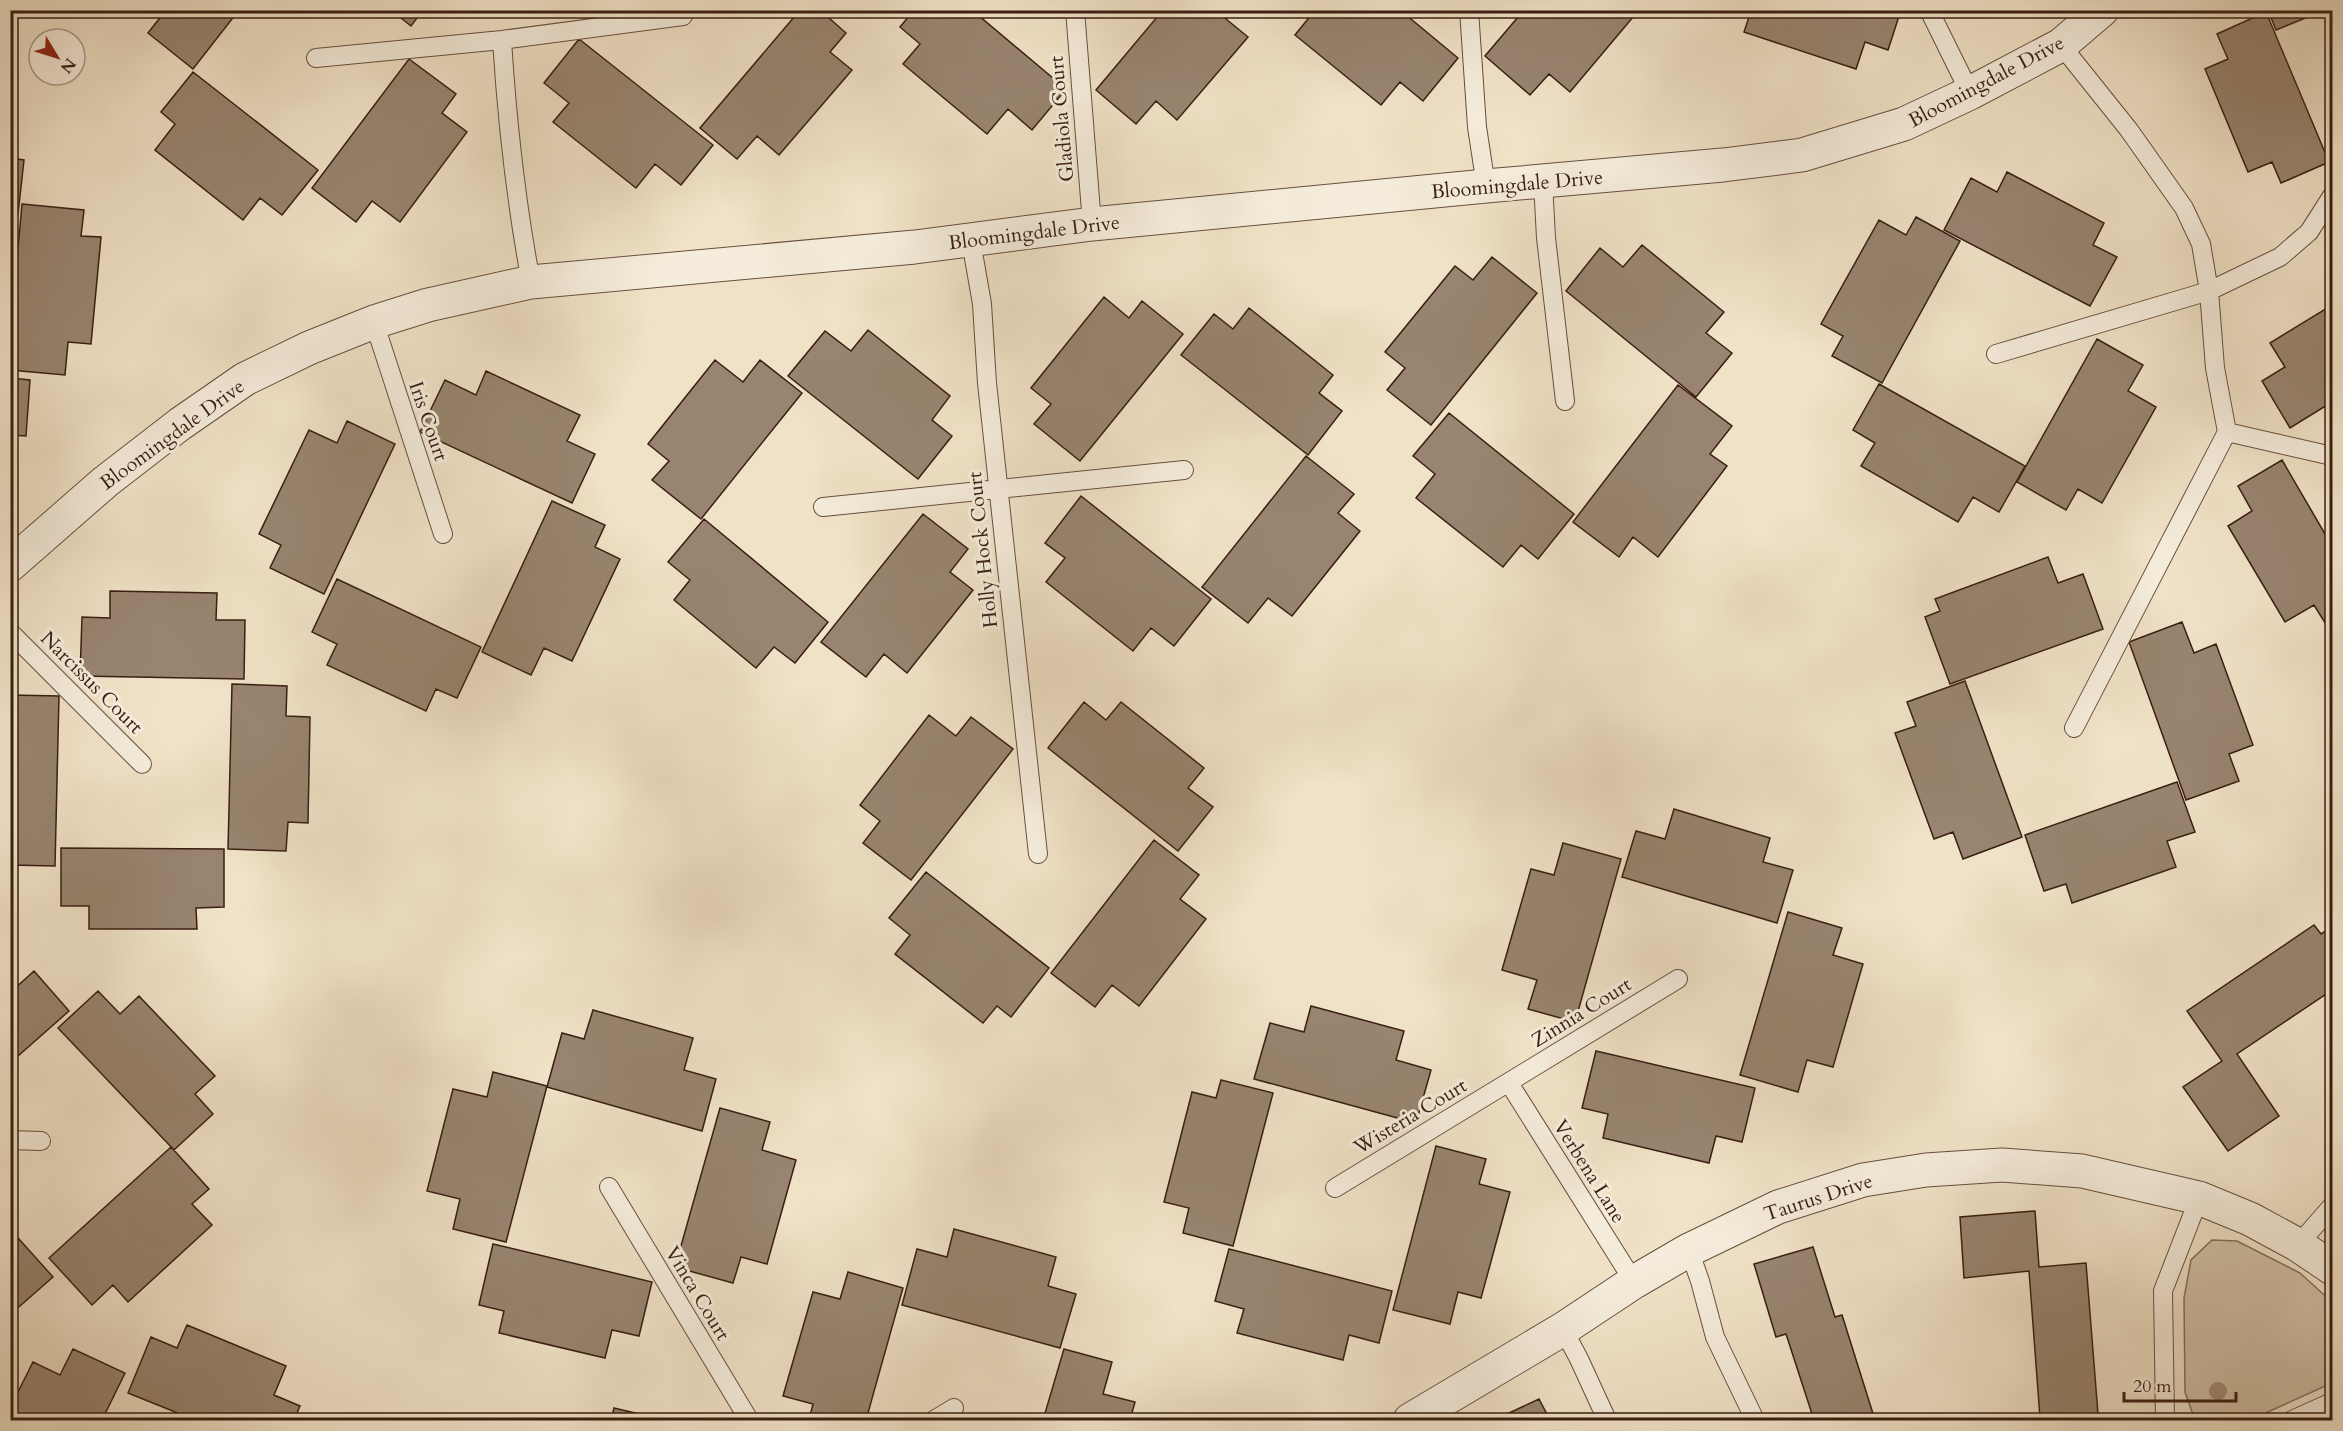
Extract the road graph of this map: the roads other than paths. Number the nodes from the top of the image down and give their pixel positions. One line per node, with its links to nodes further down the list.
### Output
1 (1075, 10): 13 (lane, Gladiola Court)
2 (1469, 10): 11 (lane)
3 (1929, 10): 9 (lane)
4 (2102, 10): 7 (street, Bloomingdale Drive)
5 (683, 16): 6 (lane)
6 (502, 40): 8 (lane); 15 (lane)
7 (2061, 45): 9 (street, Bloomingdale Drive); 16 (lane)
8 (316, 58)
9 (1970, 93): 10 (street, Bloomingdale Drive)
10 (1543, 182): 11 (street, Bloomingdale Drive); 19 (lane)
11 (1486, 186): 13 (street, Bloomingdale Drive)
12 (2332, 196): 16 (lane)
13 (1092, 224): 14 (street, Bloomingdale Drive)
14 (971, 241): 15 (street, Bloomingdale Drive); 23 (lane, Holly Hock Court)
15 (531, 282): 17 (street, Bloomingdale Drive)
16 (2209, 291): 18 (lane); 20 (lane)
17 (374, 322): 25 (lane, Iris Court); 26 (street, Bloomingdale Drive)
18 (1996, 354)
19 (1565, 401)
20 (2227, 432): 21 (lane); 28 (lane)
21 (2332, 456)
22 (1184, 471): 23 (lane)
23 (999, 490): 24 (lane); 30 (lane, Holly Hock Court)
24 (823, 507)
25 (443, 534)
26 (10, 565)
27 (10, 632): 29 (lane, Narcissus Court)
28 (2074, 728)
29 (142, 764)
30 (1038, 854)
31 (1678, 979): 32 (lane, Zinnia Court)
32 (1509, 1083): 36 (lane, Wisteria Court); 42 (lane, Verbena Lane)
33 (10, 1140): 34 (lane)
34 (41, 1141)
35 (609, 1187): 46 (lane, Vinca Court)
36 (1335, 1188)
37 (2199, 1198): 39 (street, Taurus Drive); 40 (street, Taurus Drive); 51 (lane)
38 (2332, 1206): 39 (lane)
39 (2298, 1245): 41 (street, Taurus Drive)
40 (1689, 1251): 42 (street, Taurus Drive); 50 (lane)
41 (2332, 1268)
42 (1634, 1282): 43 (street, Taurus Drive)
43 (1563, 1329): 48 (street, Taurus Drive); 49 (lane)
44 (2332, 1402): 52 (lane)
45 (954, 1408): 47 (lane)
46 (749, 1420)
47 (934, 1420)
48 (1410, 1420)
49 (1607, 1420)
50 (1755, 1420)
51 (2165, 1420)
52 (2292, 1420)

